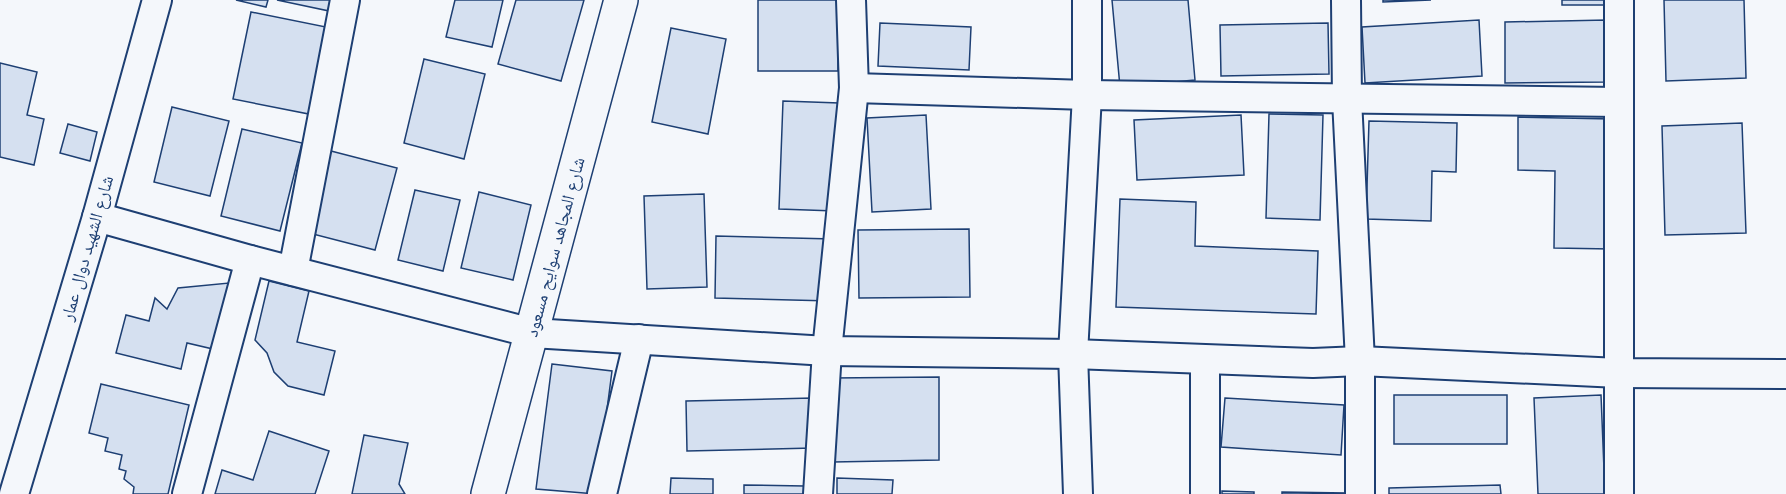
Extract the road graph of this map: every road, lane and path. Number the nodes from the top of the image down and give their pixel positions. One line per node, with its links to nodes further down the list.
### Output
1 (156, 0): 12 (street, شارع الشهيد دوال عمار)
2 (345, 0): 14 (street)
3 (621, 0): 15 (street, شارع المجاهد سوايح مسعود)
4 (851, 0): 8 (street)
5 (1087, 0): 9 (street)
6 (1346, 0): 10 (street)
7 (1620, 0): 11 (street)
8 (854, 88): 9 (street); 17 (street)
9 (1087, 95): 10 (street); 18 (street)
10 (1347, 99): 11 (street); 20 (street)
11 (1618, 102): 21 (street)
12 (98, 217): 13 (street); 23 (street, شارع الشهيد دوال عمار)
13 (249, 260): 14 (street); 24 (street)
14 (293, 271): 15 (street)
15 (532, 333): 16 (street); 25 (street, شارع المجاهد سوايح مسعود)
16 (639, 339): 17 (street); 26 (street)
17 (827, 351): 18 (street); 27 (street)
18 (1073, 354): 19 (street); 28 (street)
19 (1205, 360): 20 (street); 29 (street)
20 (1360, 361): 21 (street); 30 (street)
21 (1619, 373): 22 (street); 31 (street)
22 (1786, 374)
23 (16, 490)
24 (187, 494)
25 (488, 494)
26 (602, 494)
27 (818, 494)
28 (1078, 494)
29 (1205, 494)
30 (1360, 494)
31 (1619, 494)

